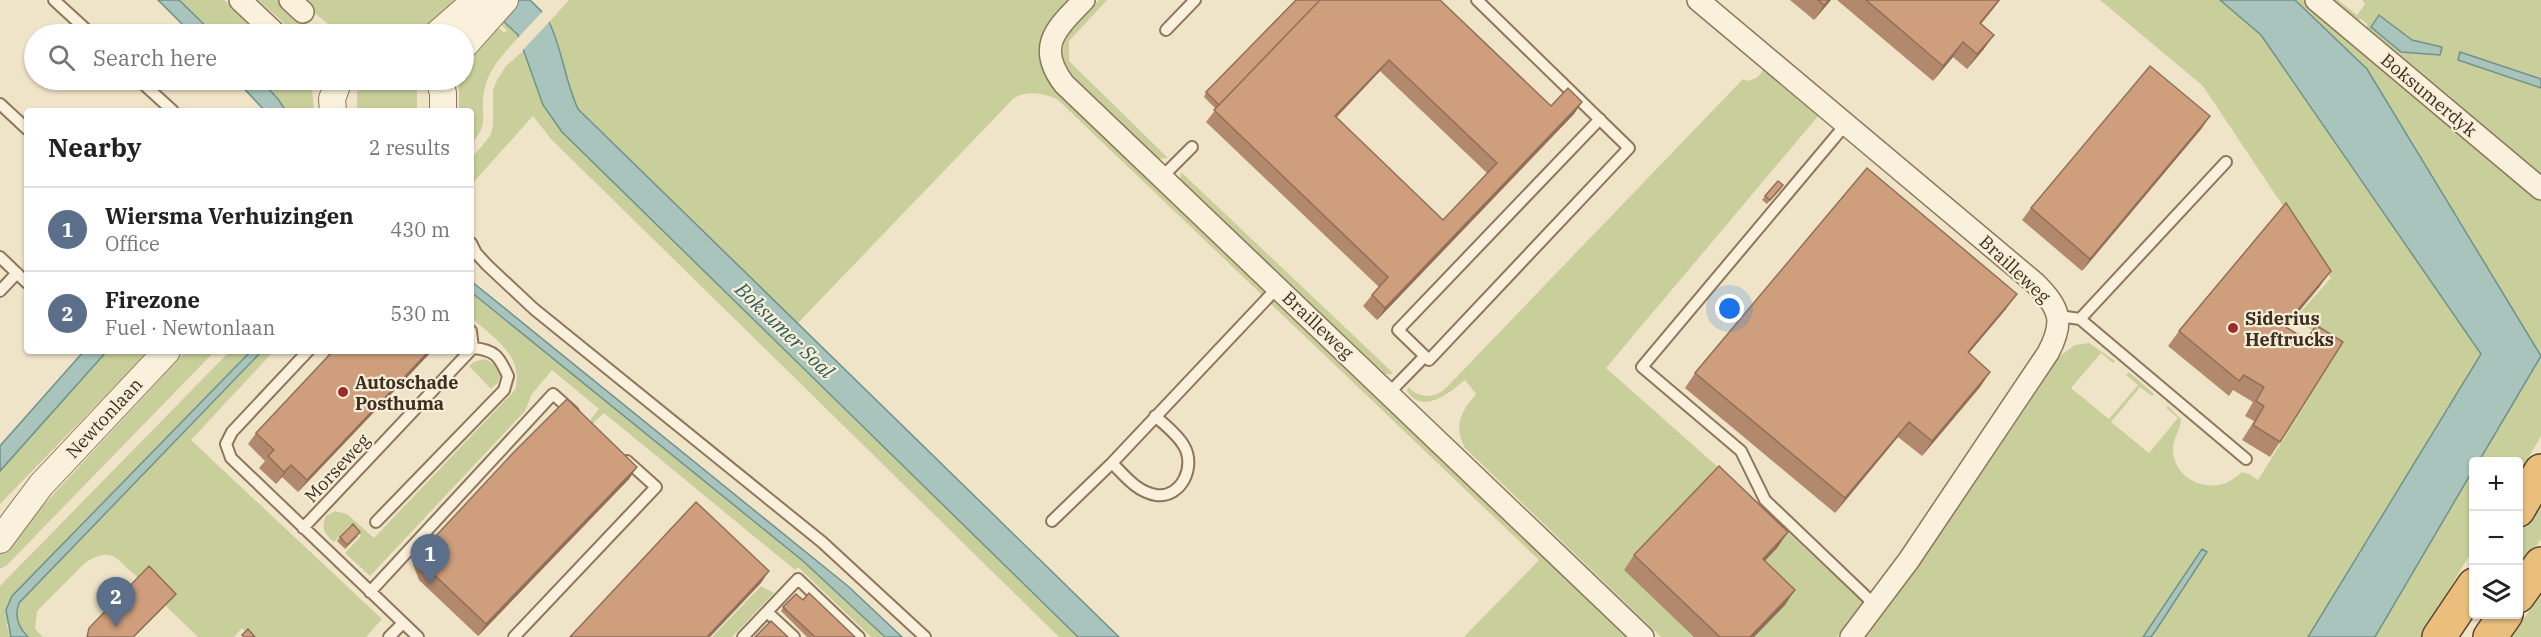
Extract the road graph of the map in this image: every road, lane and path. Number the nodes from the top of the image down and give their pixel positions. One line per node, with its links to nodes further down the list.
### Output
1 (54, 0): 9 (lane)
2 (240, 0): 10 (street)
3 (1084, 0): 24 (street, Brailleweg)
4 (1195, 0): 13 (lane)
5 (1477, 0): 19 (lane)
6 (1698, 0): 20 (street, Brailleweg)
7 (2316, 0): 25 (street, Boksumerdyk)
8 (486, 5): 11 (street); 12 (street)
9 (80, 24)
10 (265, 24)
11 (454, 24)
12 (474, 27)
13 (1166, 30)
14 (150, 90): 17 (lane)
15 (442, 90): 18 (street)
16 (0, 104): 21 (lane)
17 (170, 108)
18 (443, 108)
19 (1600, 119): 38 (lane); 38 (lane)
20 (1846, 124): 32 (street, Brailleweg); 57 (lane)
21 (24, 126)
22 (1192, 147): 24 (lane)
23 (2226, 162): 33 (lane)
24 (1162, 177): 30 (street, Brailleweg)
25 (2541, 189)
26 (474, 249): 67 (lane)
27 (0, 257): 28 (lane)
28 (17, 273): 29 (lane); 31 (lane)
29 (24, 280)
30 (1278, 287): 39 (street, Brailleweg); 40 (lane)
31 (0, 291)
32 (2059, 316): 33 (lane); 57 (street, Brailleweg)
33 (2080, 319): 43 (lane)
34 (474, 349): 49 (lane)
35 (164, 354): 46 (street, Newtonlaan)
36 (305, 354): 51 (lane, Morseweg)
37 (466, 354): 51 (lane, Morseweg)
38 (1425, 356): 39 (lane)
39 (1389, 393): 68 (street, Brailleweg)
40 (1155, 416): 44 (lane); 44 (lane)
41 (579, 417): 55 (lane)
42 (621, 456): 63 (lane)
43 (2246, 459)
44 (1112, 463): 50 (lane)
45 (2541, 471): 47 (highway)
46 (41, 484): 48 (street, Newtonlaan); 52 (street, Newtonlaan)
47 (2523, 502)
48 (0, 516)
49 (376, 522)
50 (1052, 522)
51 (303, 528): 55 (lane, Morseweg)
52 (0, 540)
53 (2541, 564): 54 (highway)
54 (2523, 589)
55 (370, 592): 60 (lane, Morseweg)
56 (2469, 592): 70 (highway)
57 (1875, 605): 69 (street, Brailleweg)
58 (767, 612): 64 (lane); 65 (lane); 66 (lane)
59 (2503, 619): 71 (highway)
60 (403, 623): 61 (lane); 62 (lane, Morseweg)
61 (389, 637)
62 (418, 637)
63 (514, 637)
64 (743, 637)
65 (794, 637)
66 (860, 637)
67 (925, 637)
68 (1643, 637)
69 (1851, 637)
70 (2439, 637)
71 (2490, 637)

